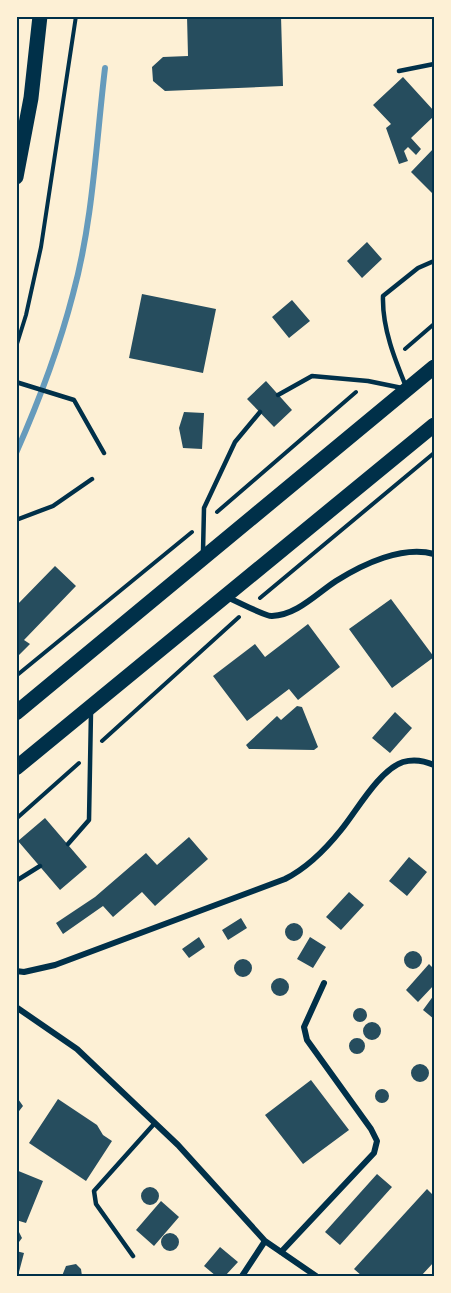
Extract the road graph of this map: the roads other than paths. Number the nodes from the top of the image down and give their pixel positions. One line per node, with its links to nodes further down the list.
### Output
1 (40, 16): 4 (main road)
2 (435, 64): 3 (lane)
3 (399, 71)
4 (16, 177)
5 (435, 261): 8 (lane)
6 (435, 367): 8 (main road)
7 (16, 382): 12 (lane)
8 (407, 389): 9 (lane); 16 (main road)
9 (278, 395)
10 (260, 412): 16 (lane)
11 (435, 425): 17 (main road)
12 (104, 453)
13 (92, 479): 14 (lane)
14 (16, 520)
15 (435, 554): 17 (street)
16 (202, 559): 19 (main road)
17 (226, 596): 18 (main road)
18 (91, 707): 21 (main road); 22 (lane)
19 (16, 713)
20 (435, 765): 25 (street)
21 (16, 768)
22 (68, 844)
23 (39, 866): 24 (lane)
24 (16, 881)
25 (16, 971)
26 (324, 982): 30 (street)
27 (16, 1008): 28 (street)
28 (154, 1124): 29 (street); 31 (lane)
29 (265, 1241): 30 (street); 32 (street)
30 (280, 1252): 33 (street)
31 (133, 1256)
32 (242, 1276)
33 (316, 1276)

